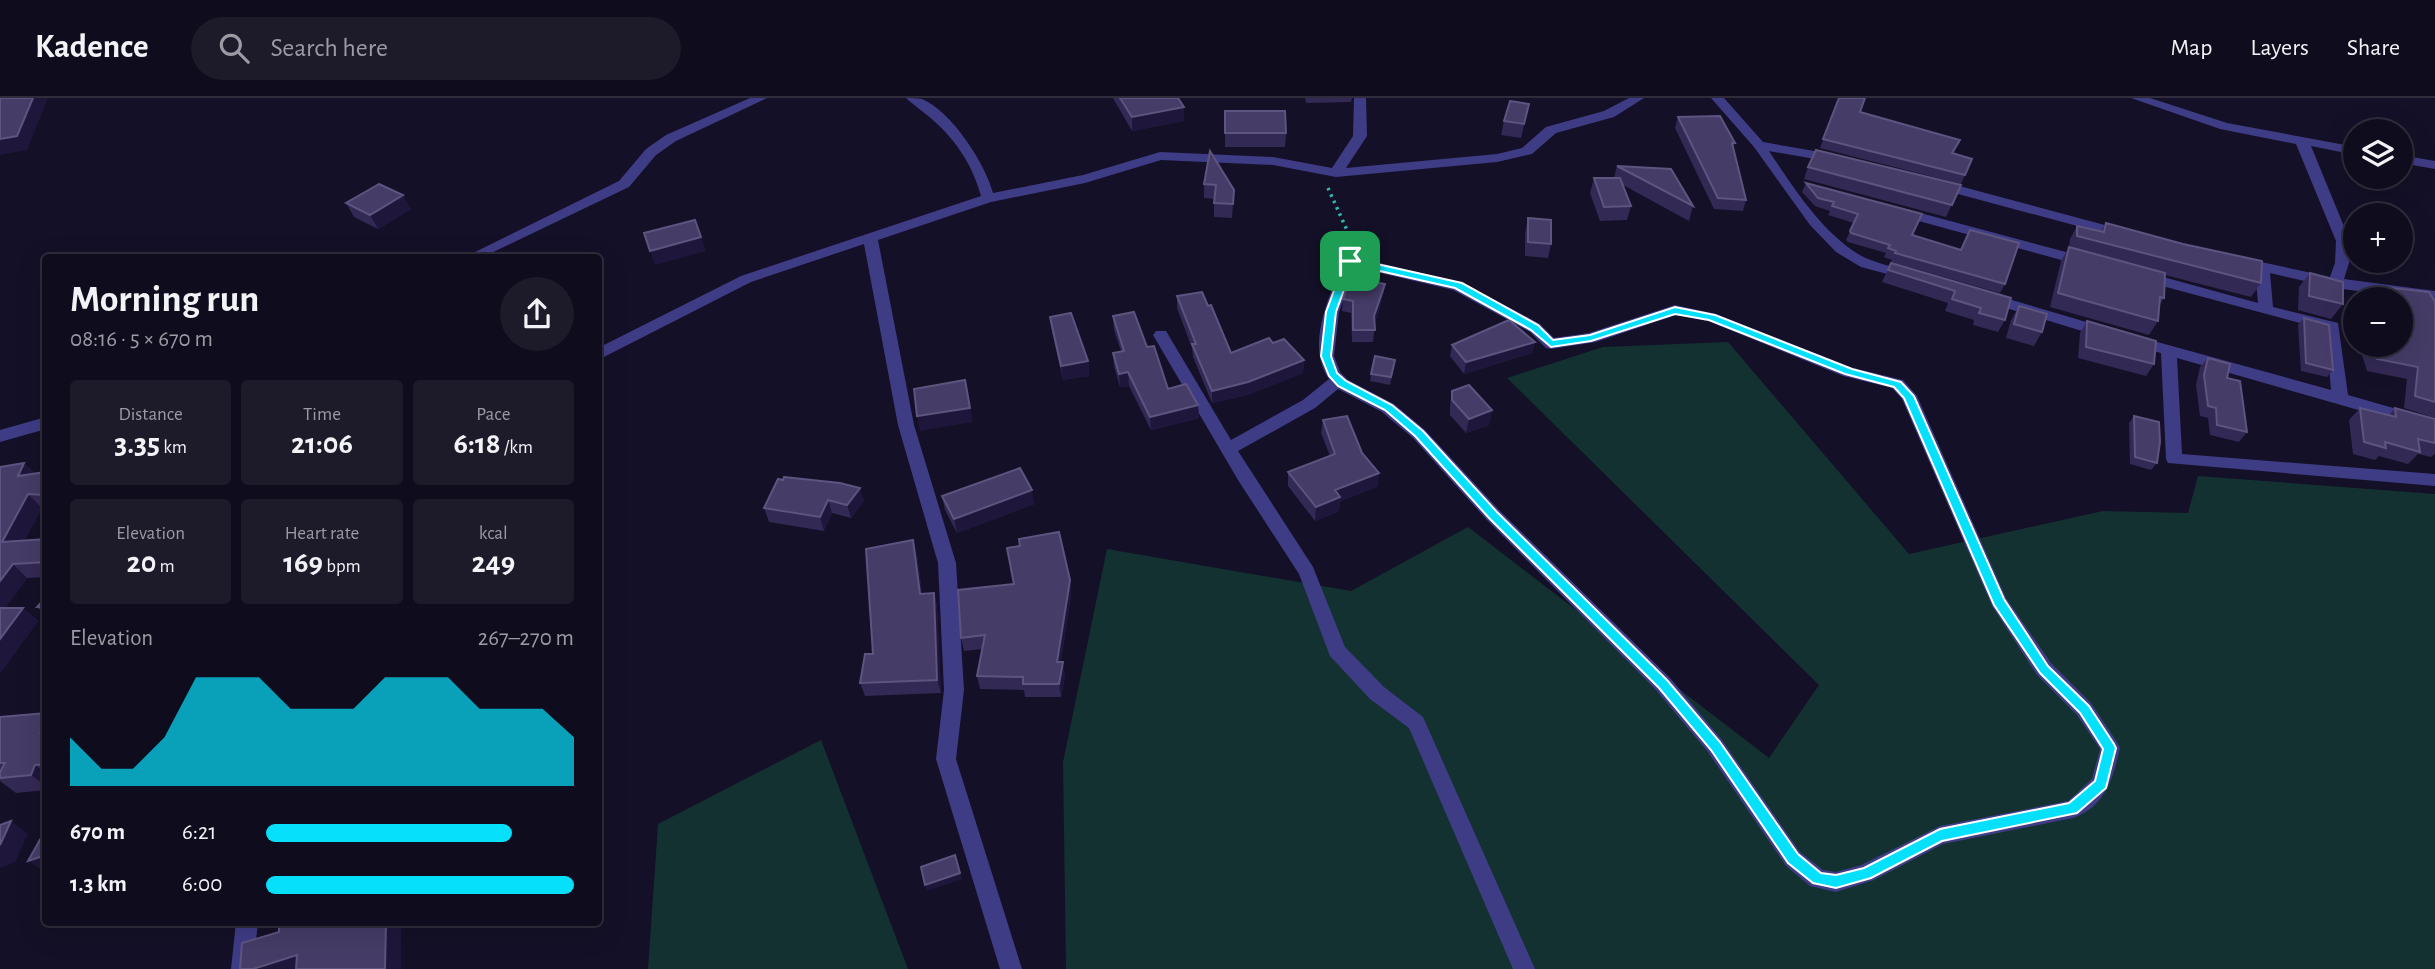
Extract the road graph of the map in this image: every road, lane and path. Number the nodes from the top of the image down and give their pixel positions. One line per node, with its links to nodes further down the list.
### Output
1 (761, 98): 21 (street)
2 (912, 98): 17 (street)
3 (1360, 98): 13 (street)
4 (1638, 98): 13 (street)
5 (1717, 98): 8 (street)
6 (2137, 98): 7 (street)
7 (2302, 141): 9 (street); 28 (street)
8 (1759, 145): 11 (street); 14 (street)
9 (2343, 149)
10 (2413, 161): 12 (street)
11 (1856, 163)
12 (2435, 165)
13 (1336, 173): 17 (street); 22 (path)
14 (1780, 179): 16 (street); 27 (street)
15 (1919, 179): 20 (street)
16 (1807, 187)
17 (988, 198): 19 (street)
18 (1888, 208): 24 (street)
19 (870, 237): 35 (street); 45 (street)
20 (2134, 237)
21 (478, 254)
22 (1350, 261): 36 (street); 36 (street)
23 (2237, 262): 25 (street)
24 (2104, 267)
25 (2262, 268): 28 (street); 31 (street)
26 (2131, 274): 31 (street)
27 (1923, 279)
28 (2335, 283): 30 (street)
29 (1975, 294): 34 (street)
30 (2429, 295): 32 (street)
31 (2266, 310): 37 (street)
32 (2435, 314)
33 (1161, 335): 41 (street)
34 (2169, 351): 37 (street); 42 (street)
35 (602, 353)
36 (1338, 380): 41 (street)
37 (2340, 398): 39 (street)
38 (42, 424): 40 (street)
39 (2435, 425)
40 (0, 436)
41 (1228, 449): 46 (street)
42 (2435, 480)
43 (247, 926): 44 (street)
44 (242, 969)
45 (1011, 969)
46 (1524, 969)

